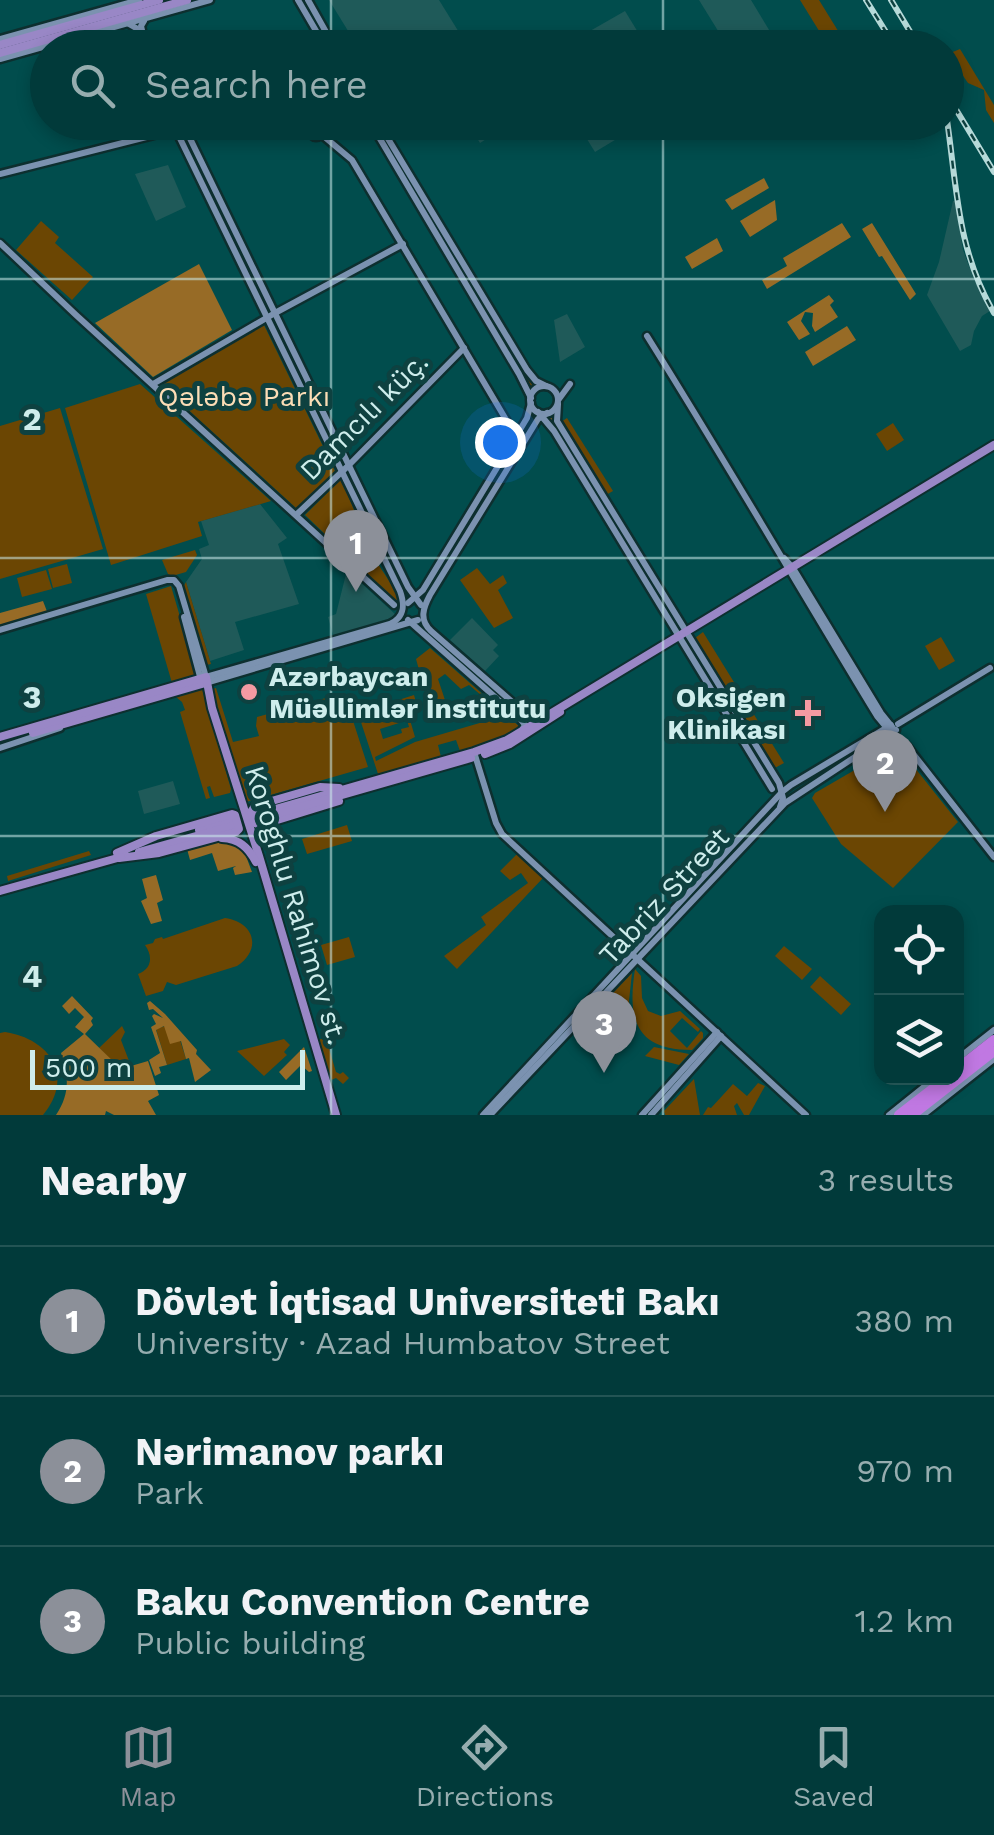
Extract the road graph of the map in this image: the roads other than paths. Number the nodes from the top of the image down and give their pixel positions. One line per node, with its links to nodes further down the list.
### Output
1 (159, 0): 7 (main road)
2 (188, 0): 7 (main road)
3 (210, 0): 6 (main road)
4 (134, 1): 10 (main road)
5 (304, 2): 17 (main road); 18 (main road)
6 (146, 19): 8 (main road); 16 (main road)
7 (100, 21): 9 (main road)
8 (128, 24): 14 (main road); 15 (main road)
9 (84, 25): 11 (main road); 12 (main road); 13 (main road)
10 (33, 30)
11 (50, 30)
12 (66, 30)
13 (73, 30)
14 (106, 30)
15 (137, 30)
16 (142, 30)
17 (317, 30)
18 (323, 30)
19 (30, 31): 21 (main road)
20 (30, 33): 21 (main road)
21 (16, 35): 23 (main road)
22 (30, 40): 23 (main road)
23 (0, 49): 26 (main road)
24 (30, 49): 26 (main road)
25 (30, 51): 26 (main road)
26 (21, 53)
27 (127, 140): 33 (main road)
28 (185, 140): 37 (main road)
29 (186, 140): 36 (main road)
30 (329, 140): 35 (main road)
31 (381, 140): 42 (main road)
32 (389, 140): 41 (main road)
33 (0, 174)
34 (0, 243): 40 (main road)
35 (403, 244): 36 (main road); 39 (main road)
36 (275, 313): 37 (main road); 49 (main road)
37 (266, 318): 40 (main road); 50 (main road)
38 (648, 336): 52 (main road)
39 (464, 348): 47 (main road); 49 (main road, Damcılı küç.)
40 (154, 384): 51 (main road)
41 (549, 387): 42 (main road); 43 (main road); 43 (main road)
42 (531, 400): 44 (main road); 47 (main road)
43 (558, 402): 44 (main road); 56 (main road)
44 (542, 414): 45 (main road); 46 (main road)
45 (530, 431): 46 (main road); 53 (main road)
46 (554, 432): 56 (main road)
47 (518, 433): 54 (main road)
48 (994, 447): 52 (main road)
49 (350, 466): 50 (main road, Damcılı küç.); 54 (main road)
50 (342, 472): 51 (main road, Damcılı küç.); 54 (main road)
51 (296, 515): 54 (main road)
52 (792, 572): 56 (main road); 64 (main road); 64 (main road)
53 (422, 609): 54 (main road); 54 (main road); 62 (main road)
54 (407, 610): 58 (main road); 62 (main road)
55 (0, 632): 58 (main road)
56 (683, 635): 61 (main road); 70 (main road); 73 (main road)
57 (990, 668): 64 (main road, Tabriz Street)
58 (204, 680): 59 (main road); 63 (main road); 75 (main road, Koroghlu Rahimov st.)
59 (158, 696): 60 (main road); 63 (main road)
60 (174, 699)
61 (544, 716): 62 (main road); 65 (main road)
62 (523, 717): 65 (main road)
63 (73, 718): 66 (main road); 66 (main road)
64 (892, 728): 67 (main road, Tabriz Street); 68 (main road); 69 (main road, Tabriz Street)
65 (521, 730): 70 (main road)
66 (0, 740)
67 (873, 747): 68 (main road); 71 (main road, Tabriz Street)
68 (908, 748): 81 (main road)
69 (845, 753): 71 (main road); 72 (main road, Tabriz Street)
70 (474, 754): 77 (main road); 77 (main road); 84 (main road)
71 (851, 761): 74 (main road, Tabriz Street)
72 (801, 778): 73 (main road, Tabriz Street); 74 (main road)
73 (778, 788): 74 (main road); 76 (main road); 84 (main road, Tabriz Street)
74 (800, 791): 76 (main road, Tabriz Street)
75 (239, 797): 77 (main road); 79 (main road, Koroghlu Rahimov st.)
76 (780, 808): 84 (main road, Tabriz Street)
77 (258, 816): 79 (main road)
78 (207, 840): 80 (main road); 80 (main road); 82 (main road)
79 (256, 846): 98 (main road, Koroghlu Rahimov st.)
80 (118, 856): 82 (main road, Koroghlu Rahimov st.); 83 (main road)
81 (994, 856)
82 (256, 862): 98 (main road, Koroghlu Rahimov st.)
83 (0, 888)
84 (634, 956): 85 (main road); 99 (main road, Tabriz Street)
85 (702, 1018): 87 (main road); 90 (main road)
86 (994, 1030): 92 (main road)
87 (719, 1034): 89 (main road); 90 (main road)
88 (994, 1040): 94 (highway)
89 (731, 1045): 90 (main road); 102 (main road)
90 (708, 1047): 95 (main road)
91 (994, 1051): 105 (highway)
92 (964, 1054)
93 (994, 1058): 106 (main road)
94 (964, 1064)
95 (682, 1075): 100 (main road); 101 (main road)
96 (926, 1085): 103 (main road)
97 (938, 1085): 104 (highway)
98 (333, 1115)
99 (486, 1115)
100 (642, 1115)
101 (651, 1115)
102 (806, 1115)
103 (890, 1115)
104 (899, 1115)
105 (912, 1115)
106 (923, 1115)

